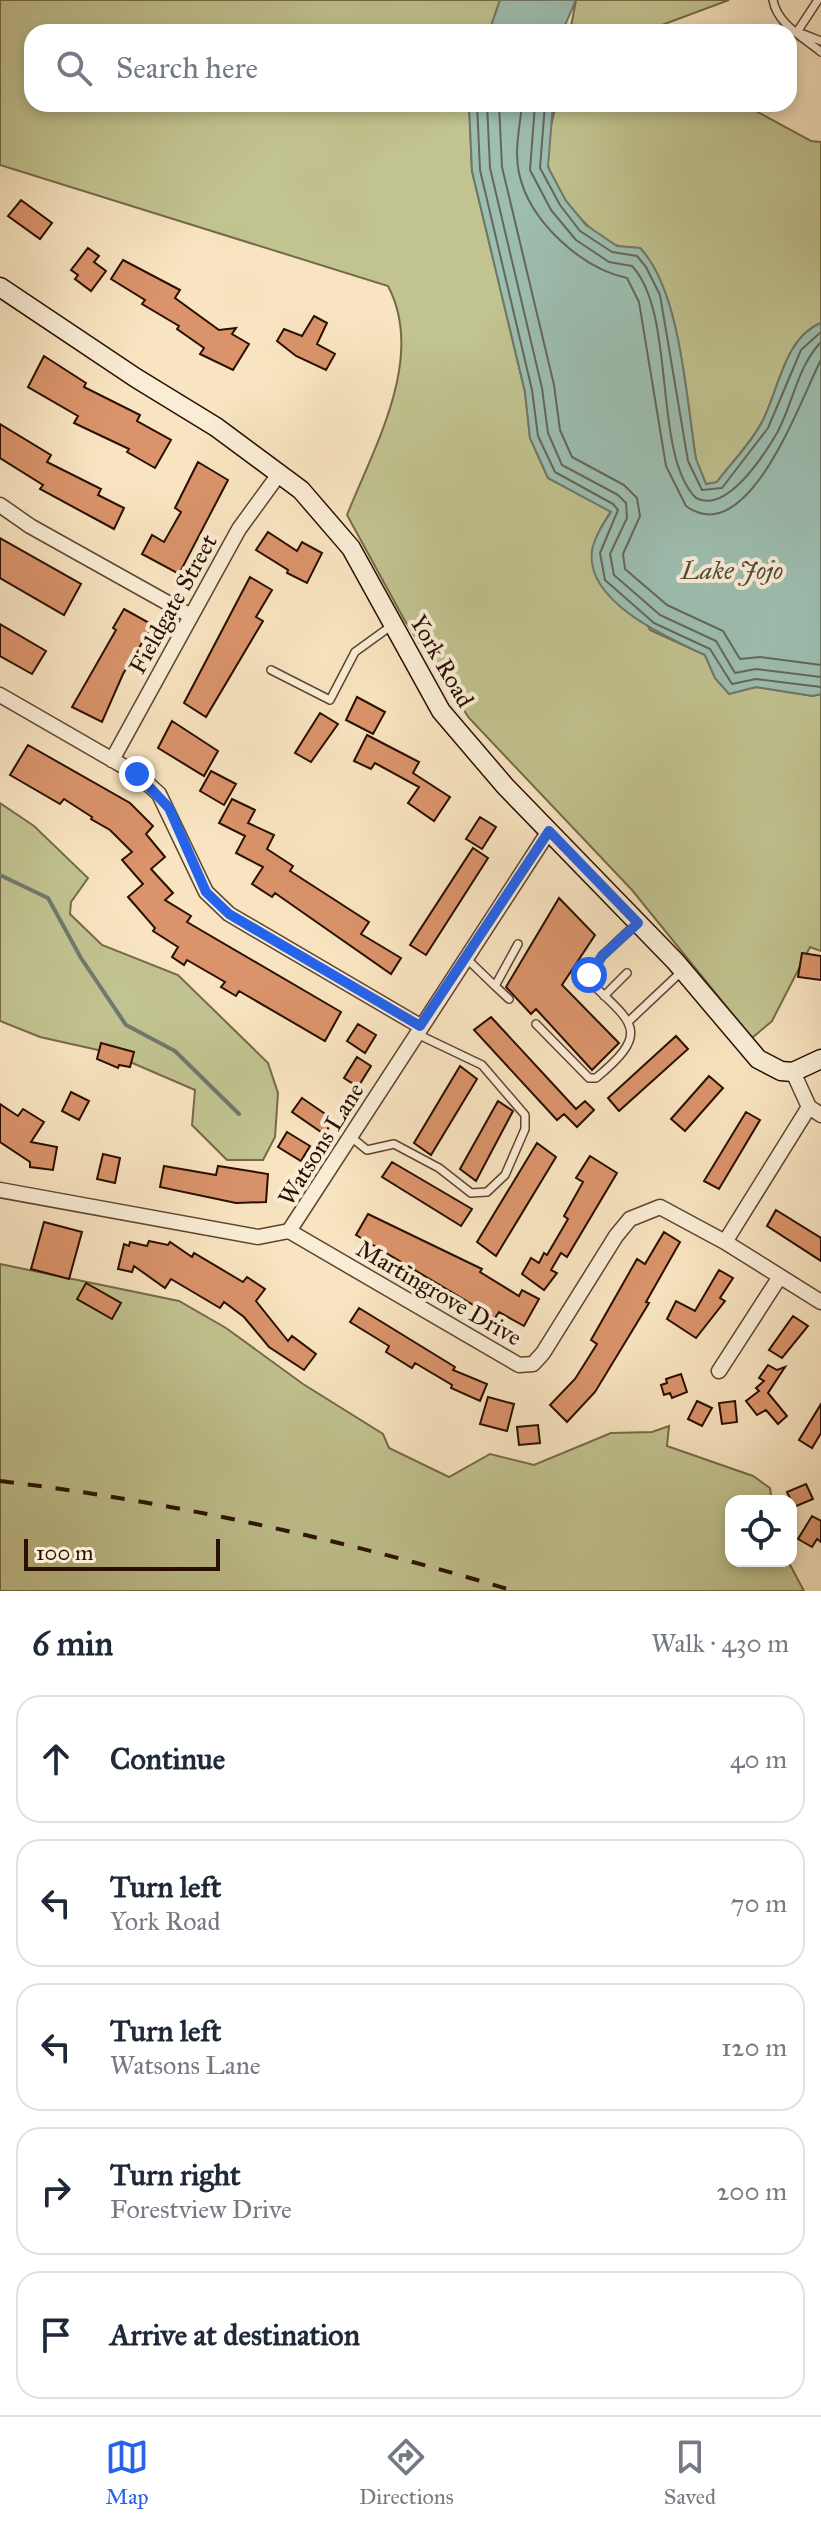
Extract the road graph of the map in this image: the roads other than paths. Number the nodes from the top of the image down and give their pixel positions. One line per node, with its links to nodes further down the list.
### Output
1 (773, 0): 3 (lane)
2 (818, 0): 4 (lane)
3 (789, 24)
4 (797, 32): 5 (lane); 6 (lane)
5 (821, 41)
6 (821, 52)
7 (0, 287): 8 (street, York Road)
8 (279, 474): 10 (street, Fieldgate Street); 11 (street, York Road)
9 (0, 505): 10 (street)
10 (191, 616): 14 (street, Fieldgate Street)
11 (393, 624): 12 (lane); 15 (street, York Road)
12 (271, 670)
13 (0, 695): 14 (street)
14 (112, 760): 26 (street)
15 (549, 831): 16 (street, York Road); 18 (street, Watsons Lane)
16 (638, 923): 19 (street, York Road); 22 (lane)
17 (518, 944): 21 (lane)
18 (465, 957): 21 (lane); 26 (street, Watsons Lane)
19 (683, 971): 24 (lane); 28 (street, York Road)
20 (627, 973): 22 (lane)
21 (495, 986): 23 (lane)
22 (604, 996): 24 (lane)
23 (509, 999)
24 (629, 1021): 25 (lane)
25 (536, 1024)
26 (418, 1029): 30 (street, Watsons Lane); 30 (lane)
27 (821, 1059): 28 (street)
28 (793, 1072): 29 (street)
29 (815, 1111): 33 (street)
30 (351, 1137): 32 (street, Watsons Lane)
31 (0, 1190): 32 (street, Watsons Lane)
32 (289, 1231): 33 (street, Martingrove Drive)
33 (725, 1242): 34 (street)
34 (779, 1278): 35 (street); 36 (street)
35 (821, 1302)
36 (719, 1371)

